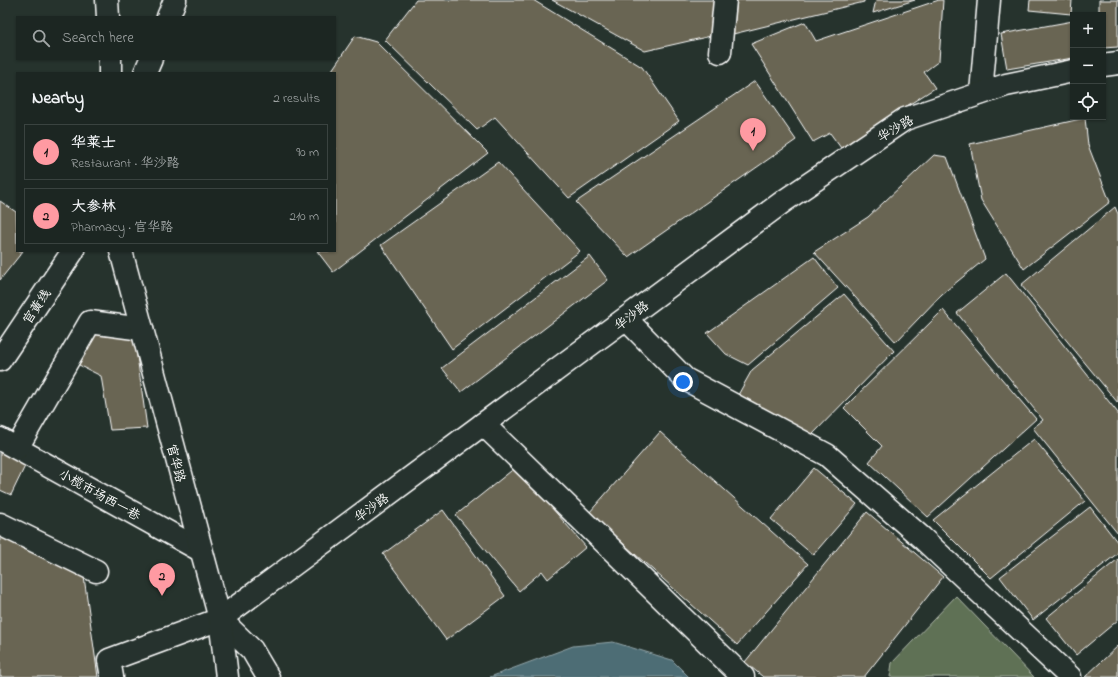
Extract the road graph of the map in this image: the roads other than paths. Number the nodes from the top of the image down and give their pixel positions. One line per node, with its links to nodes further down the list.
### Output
1 (107, 0): 5 (street)
2 (175, 0): 6 (street)
3 (725, 0): 7 (street)
4 (989, 0): 15 (street)
5 (108, 16)
6 (168, 16)
7 (720, 52)
8 (110, 60): 12 (street)
9 (151, 60): 13 (street)
10 (1118, 62): 11 (street)
11 (1106, 65)
12 (110, 72)
13 (146, 72)
14 (1070, 72): 15 (street, 华沙路)
15 (981, 93): 18 (street, 华沙路)
16 (72, 252): 20 (street, 官黄线)
17 (121, 252): 19 (street, 官华路)
18 (626, 318): 21 (street, 华沙路); 31 (street)
19 (142, 329): 22 (street); 24 (street, 官华路)
20 (0, 360)
21 (483, 424): 26 (street, 华沙路); 30 (street)
22 (8, 443): 24 (street, 小榄市场西一巷)
23 (0, 524): 25 (street)
24 (200, 550): 26 (street, 官华路)
25 (96, 571)
26 (220, 619): 27 (street, 华沙路); 28 (street, 官华路); 29 (street)
27 (112, 677)
28 (227, 677)
29 (268, 677)
30 (743, 677)
31 (1070, 677)

